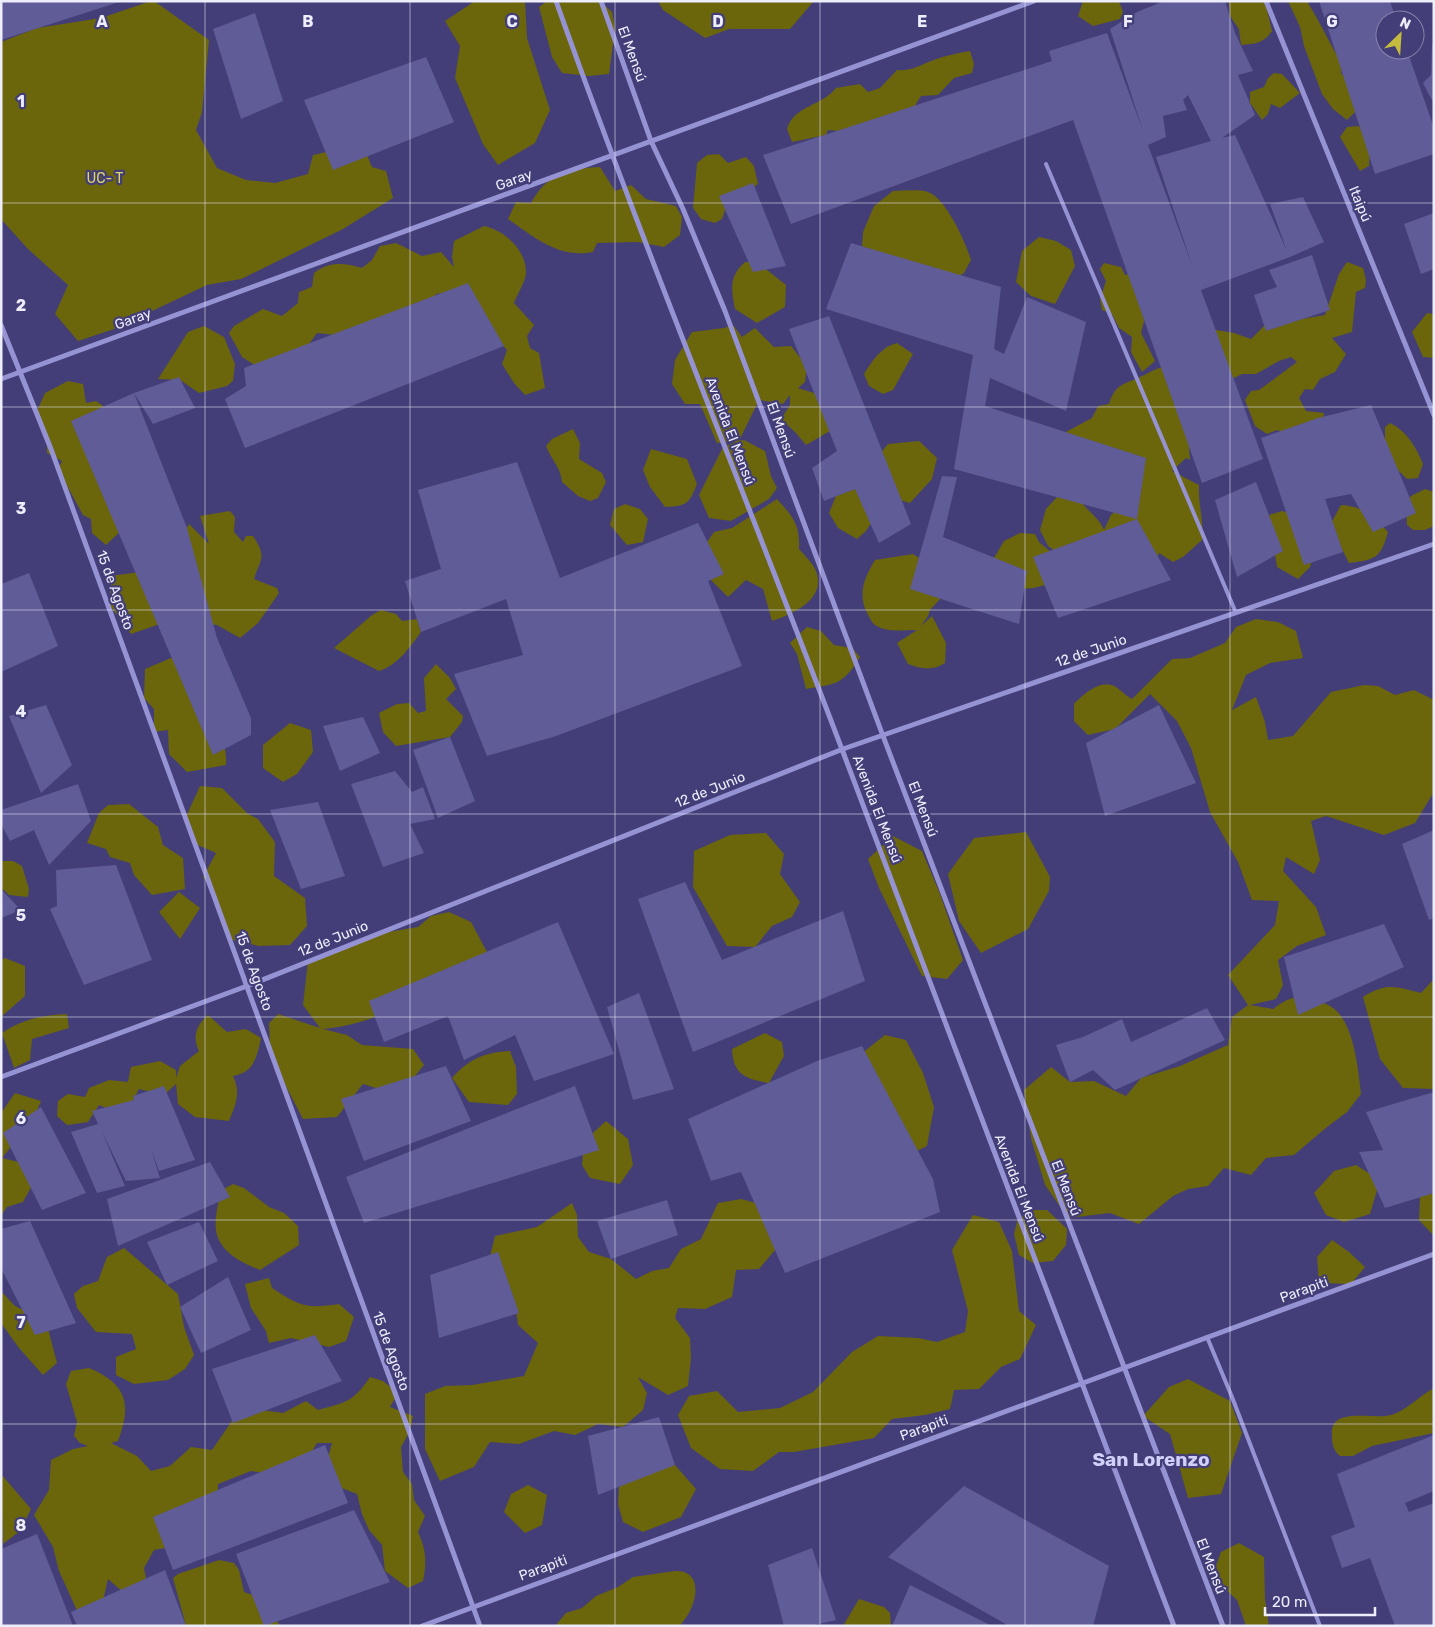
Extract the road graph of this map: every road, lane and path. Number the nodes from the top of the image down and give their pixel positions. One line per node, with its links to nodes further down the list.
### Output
1 (556, 1): 6 (street, Avenida El Mensú)
2 (601, 1): 5 (street, El Mensú)
3 (1034, 1): 5 (street, Garay)
4 (1266, 1): 11 (street, Itaipú)
5 (651, 141): 6 (street, Garay); 14 (street, El Mensú)
6 (611, 156): 9 (street, Garay); 15 (street, Avenida El Mensú)
7 (1046, 164): 13 (lane)
8 (1, 325): 9 (street, 15 de Agosto)
9 (20, 372): 10 (street, Garay); 16 (street, 15 de Agosto)
10 (1, 379)
11 (1434, 415)
12 (1434, 544): 13 (street, 12 de Junio)
13 (1236, 613): 14 (street, 12 de Junio)
14 (883, 736): 15 (street, 12 de Junio); 20 (street, El Mensú)
15 (843, 749): 16 (street, 12 de Junio); 21 (street, Avenida El Mensú)
16 (247, 986): 17 (street, 12 de Junio); 22 (street, 15 de Agosto)
17 (1, 1076)
18 (1434, 1254): 19 (street, Parapiti)
19 (1207, 1337): 20 (street, Parapiti); 27 (lane)
20 (1123, 1368): 21 (street, Parapiti); 26 (street, El Mensú)
21 (1080, 1383): 22 (street, Parapiti); 25 (street, Avenida El Mensú)
22 (472, 1606): 23 (street, Parapiti); 24 (street, 15 de Agosto)
23 (422, 1626)
24 (480, 1626)
25 (1174, 1626)
26 (1223, 1626)
27 (1320, 1626)

